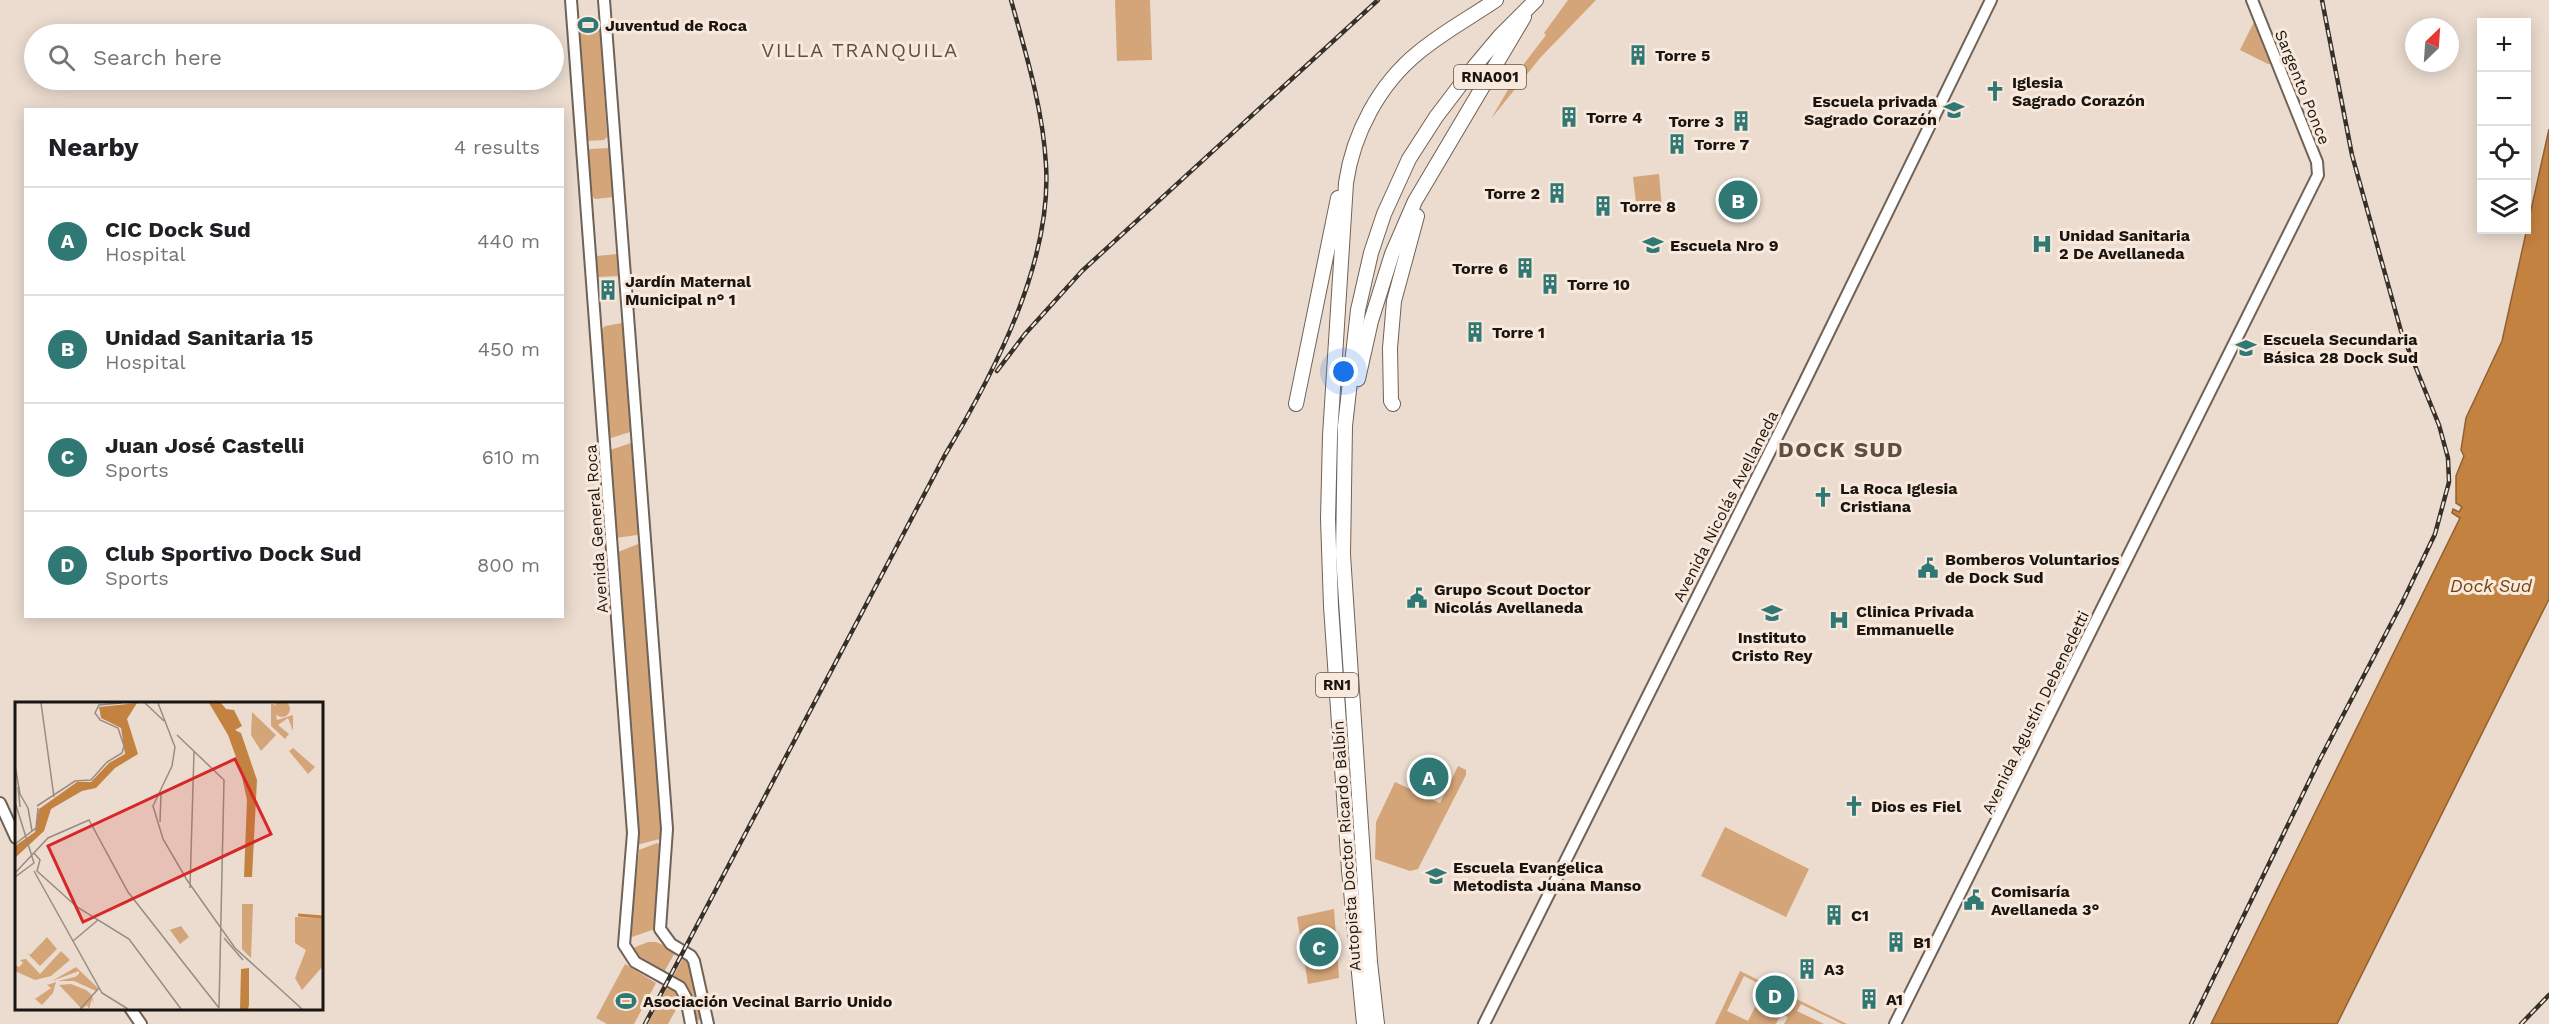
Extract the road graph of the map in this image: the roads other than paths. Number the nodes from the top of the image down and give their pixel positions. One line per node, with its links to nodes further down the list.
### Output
1 (571, 0): 17 (main road, Avenida General Roca)
2 (604, 0): 18 (main road)
3 (1496, 0): 7 (highway, Autopista Doctor Ricardo Balbín / RN1)
4 (1991, 0): 22 (main road, Avenida Nicolás Avellaneda)
5 (2252, 0): 9 (main road, Sargento Ponce)
6 (1534, 1): 8 (highway, RNA001); 10 (highway, Autopista Doctor Ricardo Balbín / RN1)
7 (1349, 161): 11 (highway); 19 (highway, Autopista Doctor Ricardo Balbín / RN1)
8 (1431, 172): 10 (highway, RNA001); 12 (highway)
9 (2313, 187): 23 (main road, Avenida Agustín Debenedetti)
10 (1358, 349): 20 (highway, Autopista Doctor Ricardo Balbín / RN1); 21 (highway, RNA001)
11 (1296, 404)
12 (1393, 404)
13 (0, 803): 14 (main road)
14 (15, 836)
15 (131, 1009): 16 (main road)
16 (141, 1024)
17 (691, 1024)
18 (708, 1024)
19 (1364, 1024)
20 (1377, 1024)
21 (1386, 1024)
22 (1484, 1024)
23 (1895, 1024)

